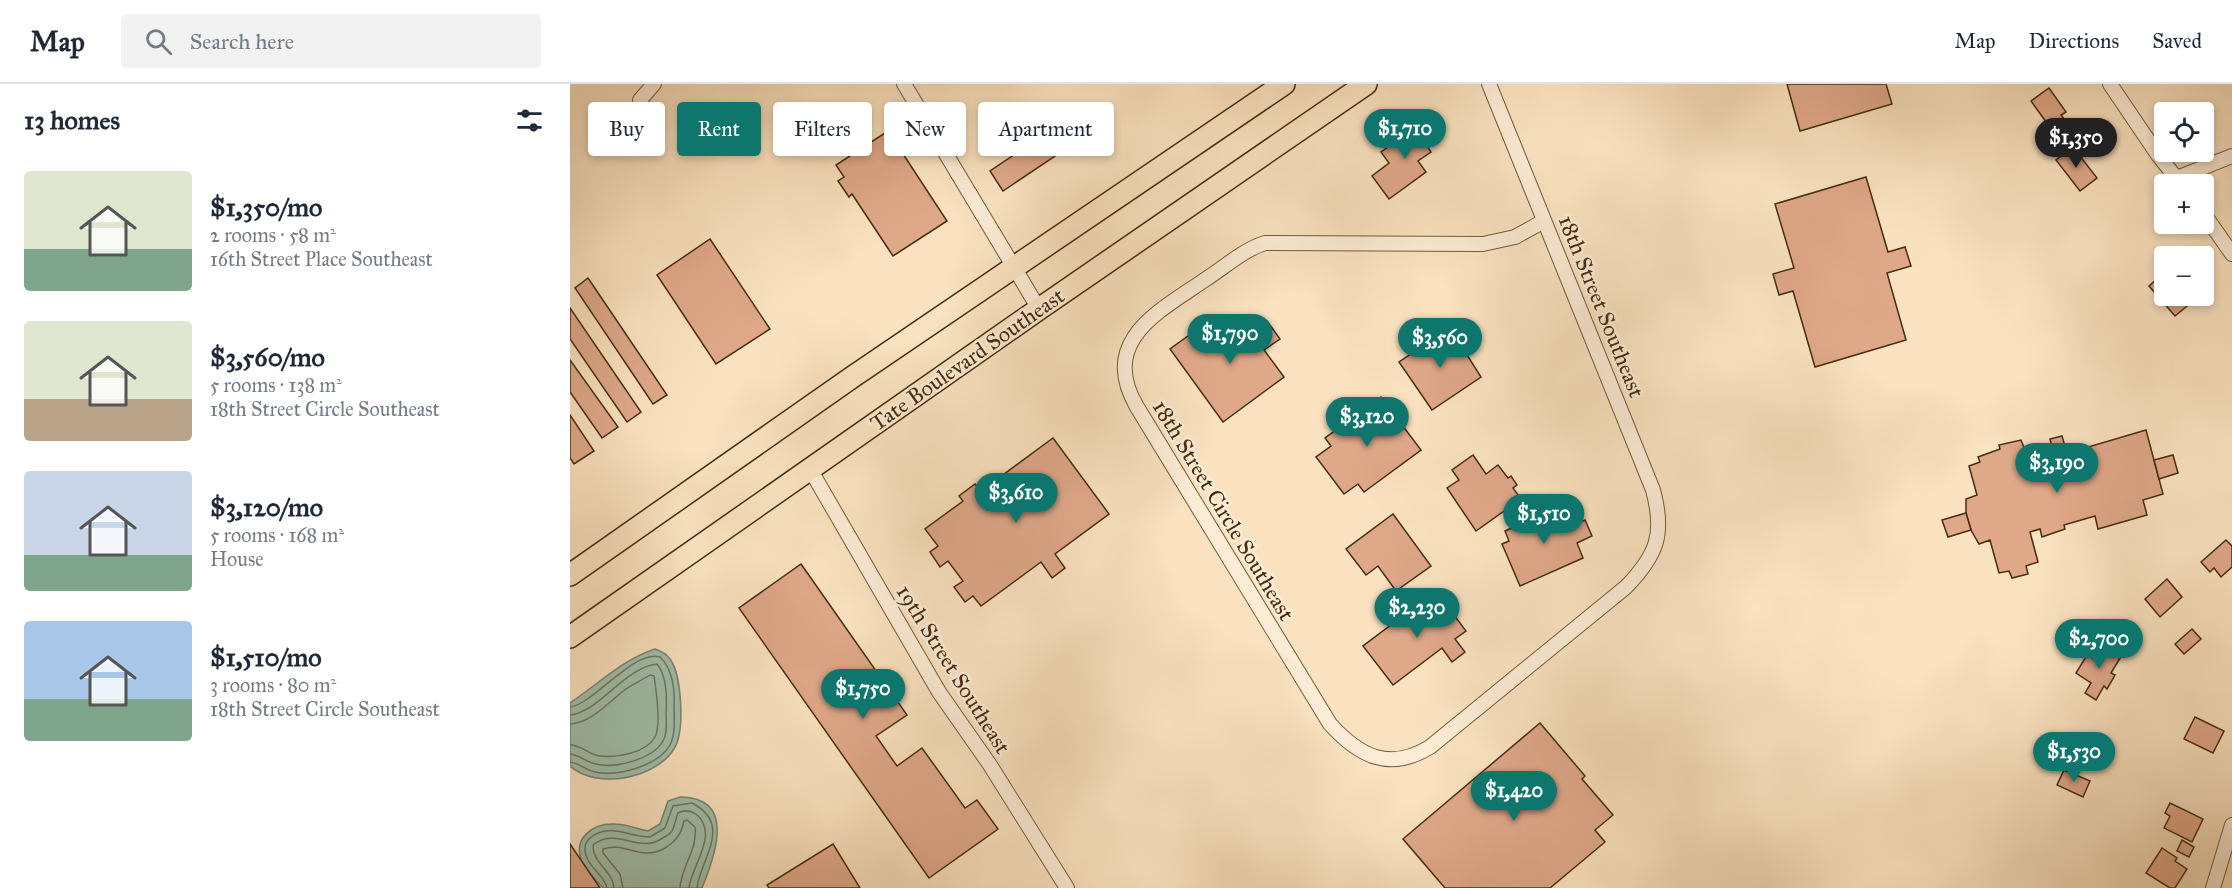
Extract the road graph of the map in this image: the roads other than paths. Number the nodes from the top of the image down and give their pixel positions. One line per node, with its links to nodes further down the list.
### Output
1 (654, 84): 7 (street)
2 (903, 84): 14 (street)
3 (1284, 84): 14 (main road)
4 (1366, 84): 15 (main road, Tate Boulevard Southeast)
5 (1489, 84): 11 (street, 18th Street Southeast)
6 (2110, 84): 9 (street)
7 (640, 100)
8 (2232, 156): 10 (street)
9 (2173, 174)
10 (2194, 174)
11 (1544, 221): 17 (street, 18th Street Southeast); 17 (street, 18th Street Circle Southeast)
12 (2214, 228): 13 (street)
13 (2232, 254)
14 (1014, 267): 15 (street); 18 (main road)
15 (1039, 309): 16 (main road, Tate Boulevard Southeast)
16 (810, 469): 19 (main road, Tate Boulevard Southeast); 21 (street, 19th Street Southeast)
17 (1655, 548)
18 (570, 575)
19 (570, 637)
20 (2232, 825): 22 (street)
21 (1067, 888)
22 (2213, 888)

